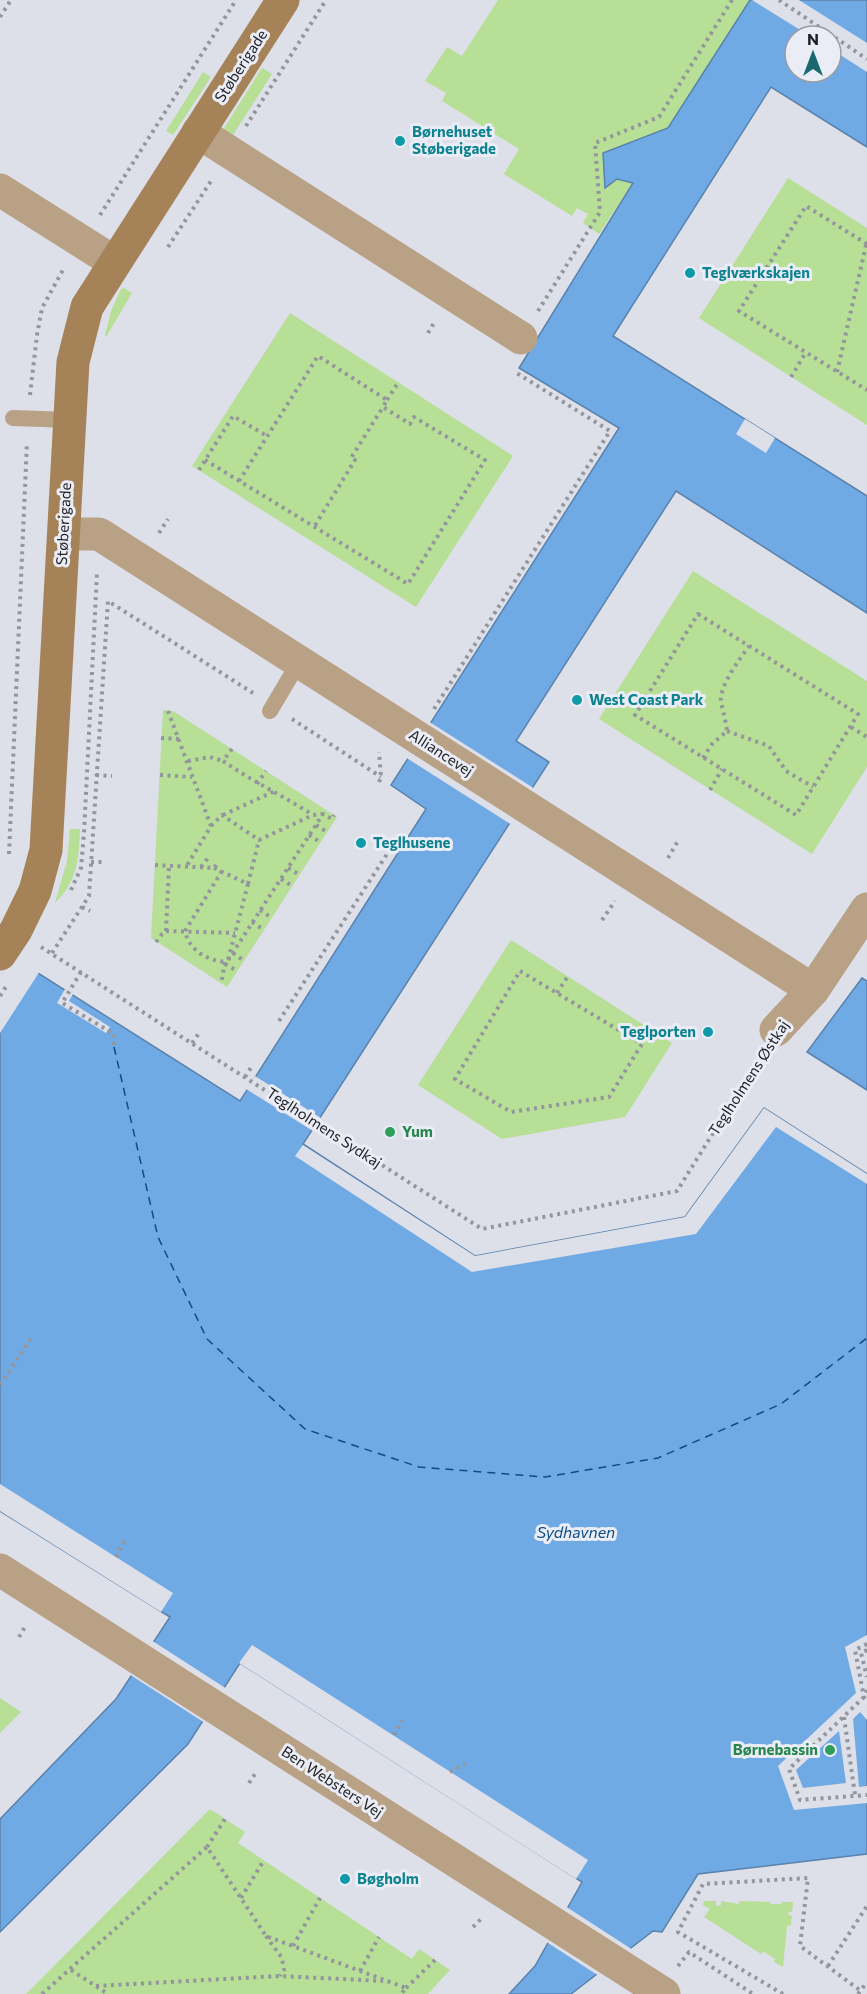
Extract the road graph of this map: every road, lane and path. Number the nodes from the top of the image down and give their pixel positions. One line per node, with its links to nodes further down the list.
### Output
1 (11, 0): 6 (path)
2 (283, 0): 8 (street, Støberigade)
3 (326, 0): 9 (path)
4 (732, 0): 14 (path)
5 (779, 0): 7 (path)
6 (0, 17)
7 (867, 58)
8 (198, 132): 9 (street); 13 (street, Støberigade)
9 (230, 153): 12 (path); 14 (street)
10 (0, 190): 13 (street)
11 (866, 243): 15 (path); 16 (path)
12 (166, 250)
13 (114, 262): 23 (street, Støberigade)
14 (521, 338): 35 (path)
15 (806, 352): 16 (path); 17 (path)
16 (837, 372): 19 (path)
17 (791, 377)
18 (398, 382): 20 (path)
19 (867, 390)
20 (387, 400): 21 (path); 24 (path)
21 (382, 407): 28 (path); 28 (path)
22 (13, 418): 23 (lane)
23 (70, 420): 29 (street, Støberigade)
24 (267, 436): 25 (path); 27 (path)
25 (205, 460): 26 (path); 27 (path)
26 (199, 470)
27 (240, 481): 28 (path)
28 (314, 527)
29 (64, 534): 30 (street); 91 (street, Støberigade)
30 (99, 534): 32 (street, Alliancevej); 80 (path)
31 (749, 646): 36 (path); 37 (path); 42 (path)
32 (299, 662): 33 (lane); 35 (street, Alliancevej)
33 (271, 709): 47 (path); 51 (path)
34 (168, 711): 40 (path)
35 (402, 728): 101 (street, Alliancevej)
36 (851, 728): 38 (path); 53 (path)
37 (727, 731): 42 (path); 53 (path)
38 (867, 737)
39 (161, 738): 40 (path)
40 (180, 739): 43 (path)
41 (232, 749): 44 (path)
42 (704, 758): 45 (path)
43 (188, 761): 44 (path); 50 (path)
44 (223, 761): 52 (path)
45 (722, 769): 53 (path); 54 (path)
46 (266, 771): 52 (path)
47 (96, 775): 49 (path); 68 (path)
48 (160, 775): 50 (path)
49 (112, 776)
50 (192, 777): 61 (path)
51 (381, 777)
52 (257, 784): 55 (path)
53 (813, 788)
54 (710, 790)
55 (275, 791): 57 (path); 58 (path)
56 (323, 814): 58 (path); 59 (path); 60 (path)
57 (222, 815): 61 (path); 64 (path)
58 (313, 815): 64 (path)
59 (334, 815)
60 (315, 825): 62 (path); 63 (path)
61 (211, 826): 72 (path)
62 (327, 832)
63 (309, 835): 65 (path); 74 (path)
64 (259, 840): 78 (path)
65 (320, 842)
66 (389, 851): 103 (path)
67 (208, 858): 73 (path)
68 (91, 862): 69 (path); 81 (path)
69 (103, 862)
70 (155, 865): 71 (path)
71 (169, 866): 72 (path); 88 (path)
72 (186, 867): 73 (path)
73 (201, 867): 75 (path)
74 (288, 868): 76 (path); 77 (path)
75 (222, 872): 78 (path); 89 (path)
76 (300, 875)
77 (281, 879): 79 (path); 83 (path)
78 (248, 884): 90 (path)
79 (292, 886)
80 (70, 893)
81 (82, 906): 84 (path); 93 (path)
82 (867, 909): 101 (street, Teglholmens Østkaj)
83 (260, 910): 85 (path); 86 (path)
84 (90, 911)
85 (272, 918)
86 (252, 922): 87 (path); 94 (path)
87 (264, 930)
88 (166, 932): 89 (path); 92 (path)
89 (185, 932): 90 (path); 96 (path)
90 (235, 933): 96 (path)
91 (6, 936): 93 (path, Teglholmens Sydkaj)
92 (156, 942)
93 (52, 953): 98 (path, Teglholmens Sydkaj)
94 (232, 953): 95 (path); 96 (path)
95 (244, 961)
96 (226, 962): 97 (path); 100 (path)
97 (237, 971)
98 (81, 972): 106 (path, Teglholmens Sydkaj); 107 (path)
99 (568, 976): 102 (path)
100 (221, 984)
101 (813, 990): 104 (street, Teglholmens Østkaj)
102 (557, 993): 102 (path)
103 (279, 1021)
104 (776, 1030): 110 (path, Teglholmens Østkaj)
105 (200, 1032): 106 (path)
106 (192, 1043): 109 (path, Teglholmens Sydkaj)
107 (114, 1047)
108 (252, 1066): 109 (path)
109 (245, 1077): 110 (path, Teglholmens Sydkaj)
110 (677, 1191)
111 (32, 1337): 112 (path)
112 (0, 1385)
113 (125, 1540): 114 (path)
114 (116, 1557)
115 (0, 1570): 146 (street, Ben Websters Vej)
116 (867, 1644): 120 (path)
117 (867, 1650): 118 (path)
118 (867, 1677)
119 (867, 1690): 120 (path)
120 (865, 1699): 121 (path)
121 (844, 1716): 127 (path); 127 (path)
122 (402, 1720): 123 (path)
123 (394, 1736)
124 (465, 1764): 125 (path)
125 (450, 1772)
126 (867, 1795): 127 (path)
127 (855, 1796)
128 (225, 1820): 129 (path)
129 (207, 1846): 131 (path); 139 (path)
130 (264, 1860): 131 (path)
131 (241, 1898): 134 (path)
132 (320, 1898): 136 (path)
133 (867, 1906): 138 (path)
134 (266, 1936): 136 (path); 141 (path)
135 (379, 1937): 140 (path)
136 (293, 1946): 140 (path)
137 (435, 1960): 145 (path)
138 (828, 1966): 147 (path); 152 (path)
139 (71, 1970): 144 (path); 148 (path)
140 (360, 1971): 142 (path)
141 (279, 1976): 142 (path); 144 (path)
142 (387, 1981): 145 (path)
143 (867, 1982): 147 (path)
144 (96, 1986): 149 (path)
145 (406, 1988): 150 (path)
146 (660, 1992): 151 (path)
147 (859, 1992)
148 (42, 1994)
149 (108, 1994)
150 (401, 1994)
151 (753, 1994)
152 (783, 1994)

